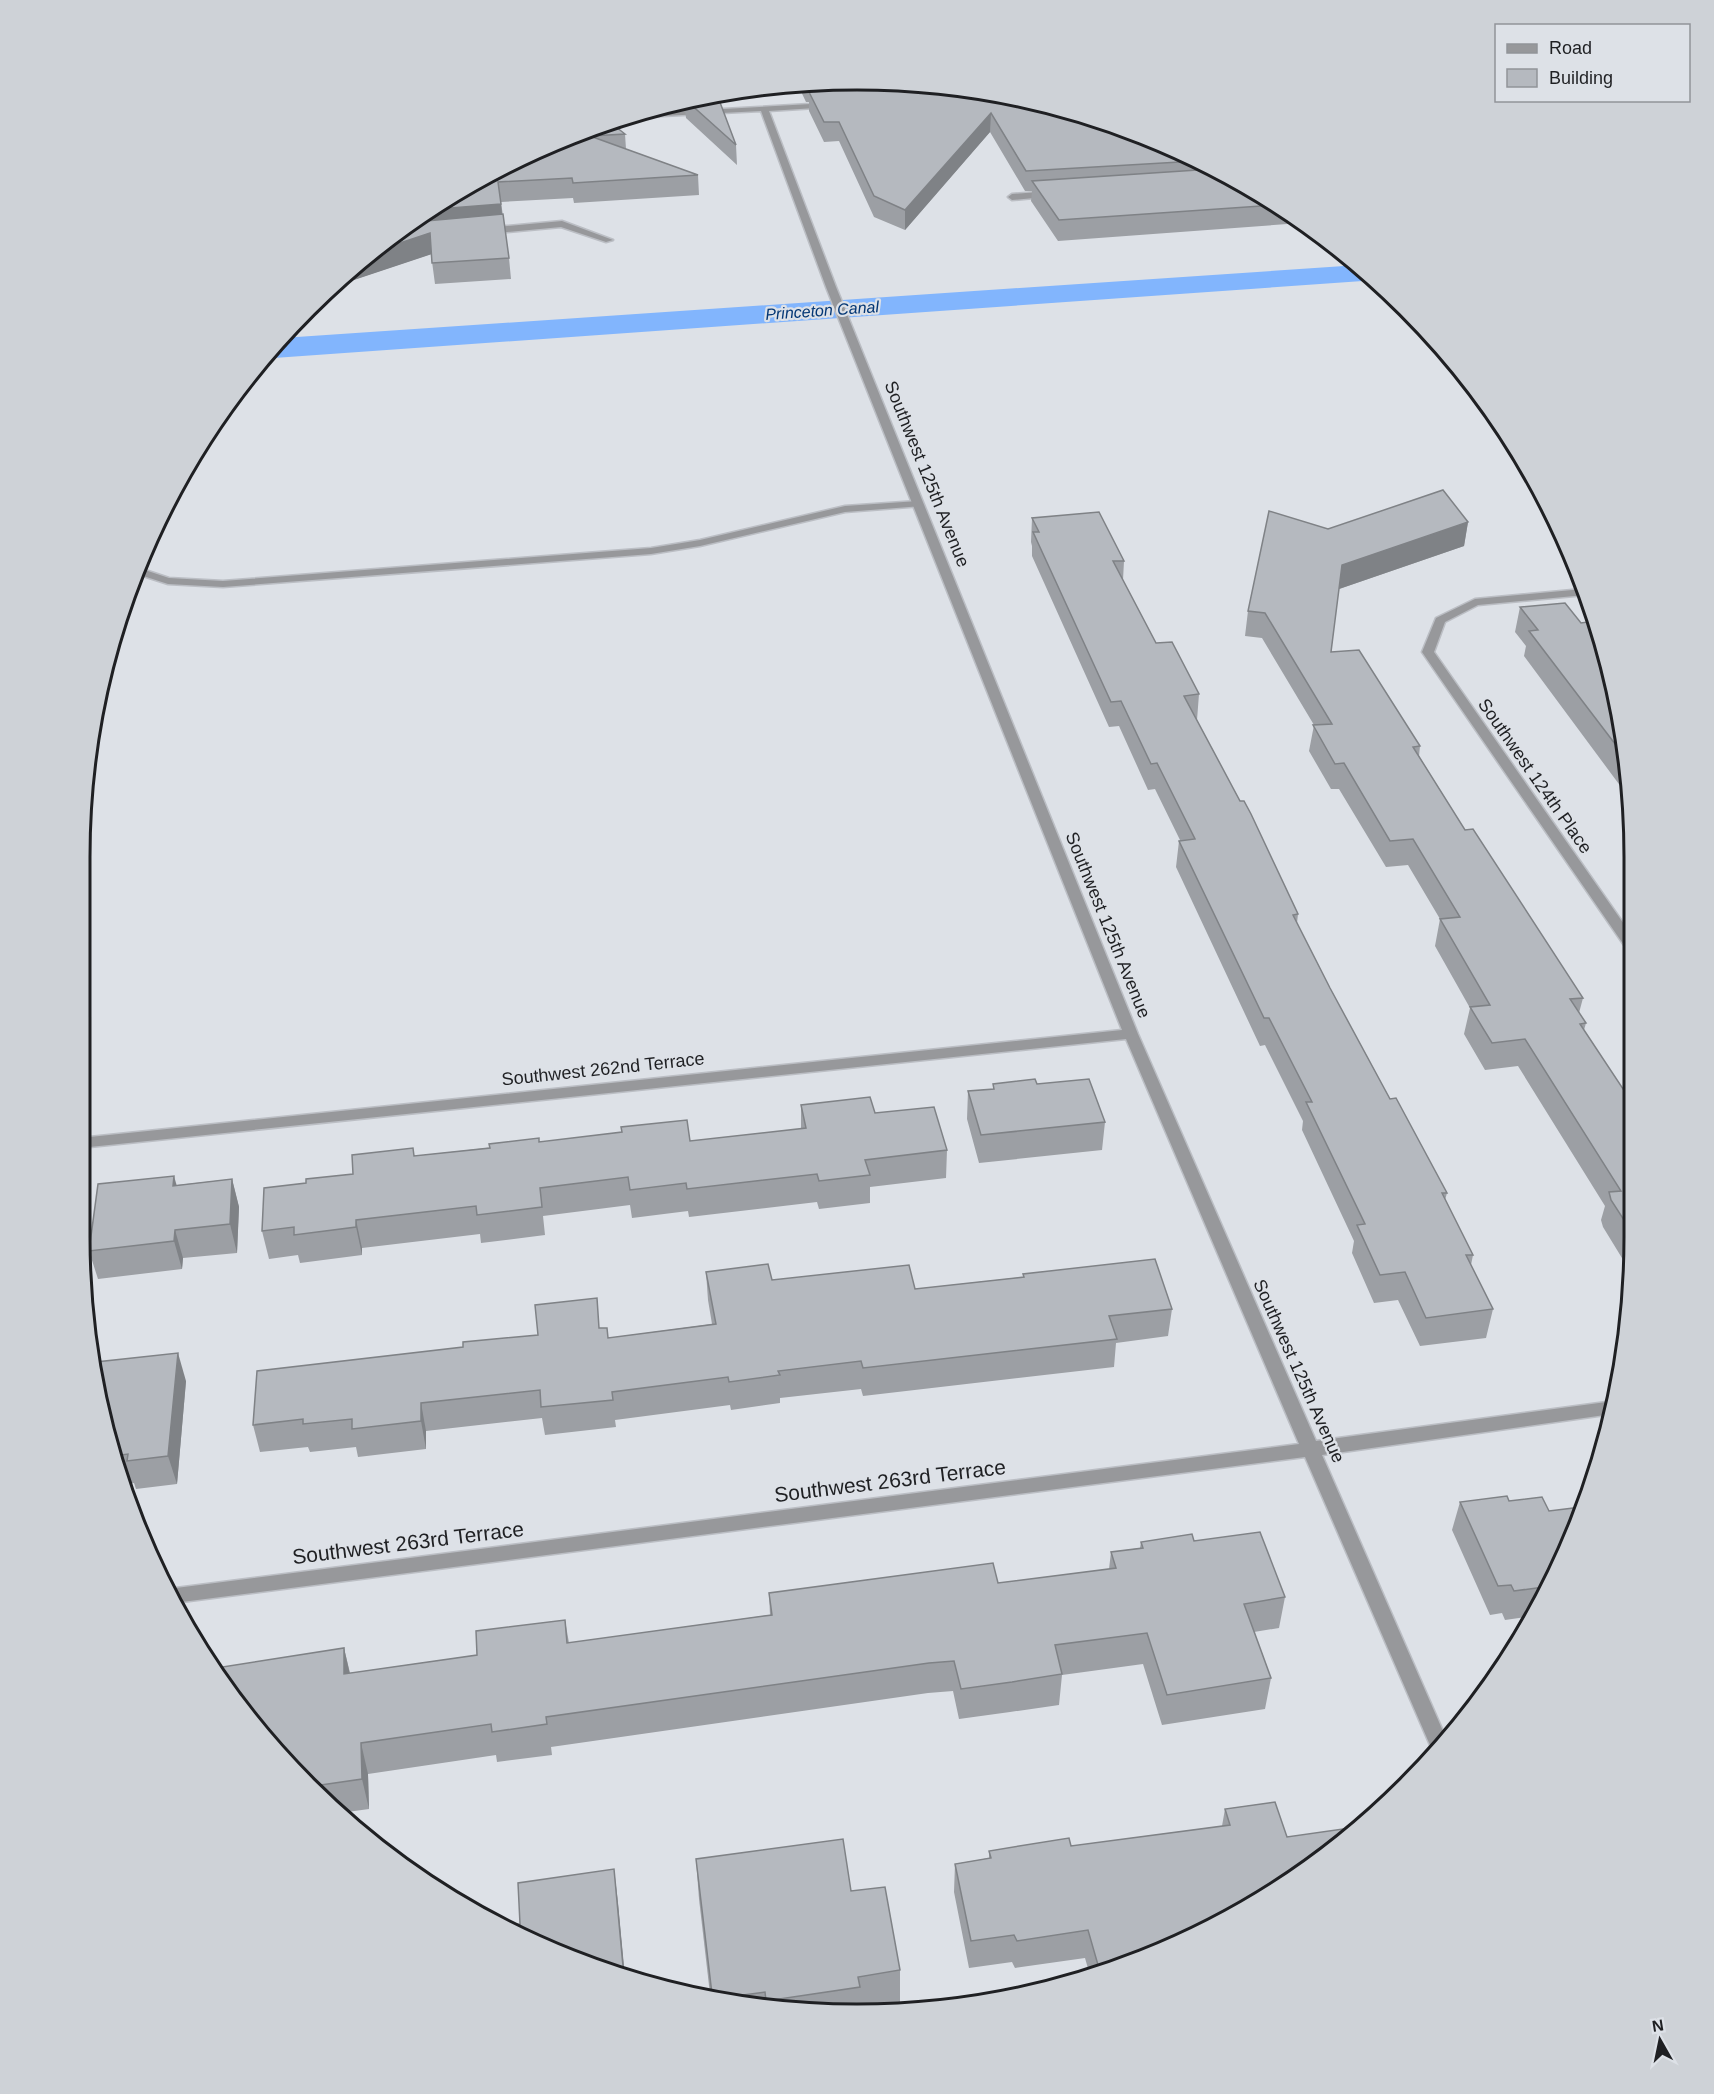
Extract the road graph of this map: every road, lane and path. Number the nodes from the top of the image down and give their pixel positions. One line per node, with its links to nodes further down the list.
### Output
1 (837, 105): 2 (street)
2 (764, 109): 3 (street); 8 (street, Southwest 125th Avenue)
3 (663, 115)
4 (1058, 194): 5 (street)
5 (1012, 197)
6 (473, 232): 7 (street)
7 (609, 240)
8 (918, 504): 9 (street); 12 (street, Southwest 125th Avenue)
9 (144, 573)
10 (1577, 593): 11 (street, Southwest 124th Place)
11 (1624, 935)
12 (1131, 1034): 13 (street, Southwest 262nd Terrace); 15 (street, Southwest 125th Avenue)
13 (90, 1142)
14 (1604, 1408): 15 (street, Southwest 263rd Terrace)
15 (1312, 1449): 16 (street, Southwest 263rd Terrace); 17 (street, Southwest 125th Avenue)
16 (179, 1595)
17 (1437, 1740)

